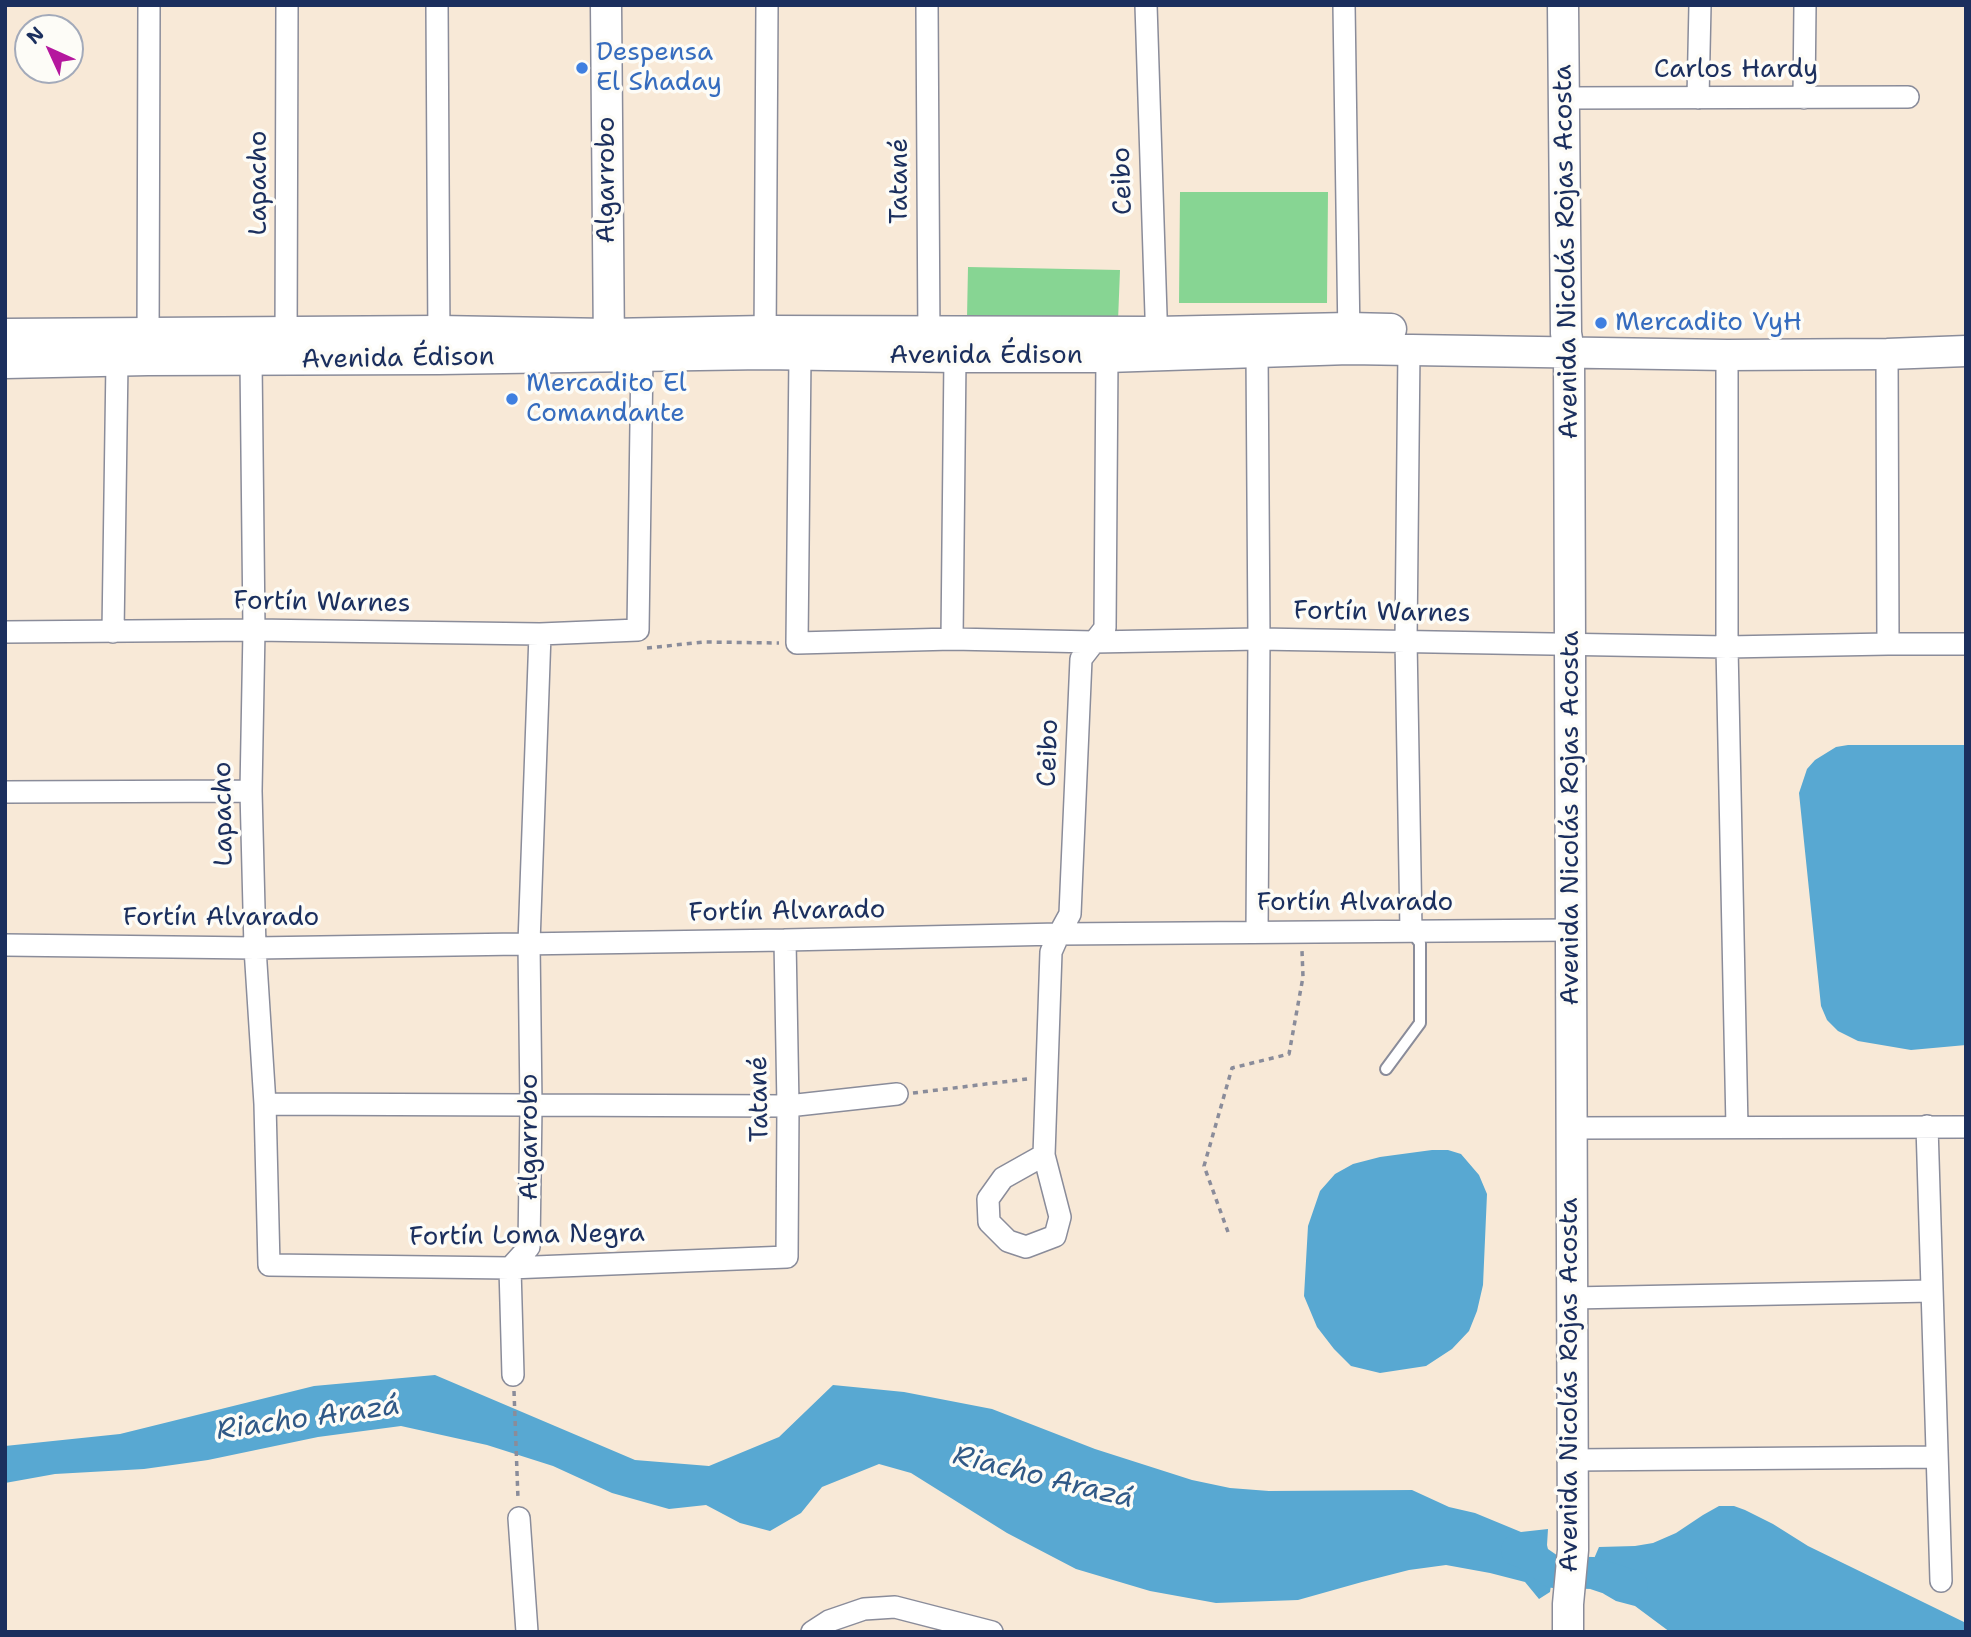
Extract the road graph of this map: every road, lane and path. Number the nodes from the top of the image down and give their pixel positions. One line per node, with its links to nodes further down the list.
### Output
1 (149, 5): 24 (street)
2 (287, 5): 23 (street, Lapacho)
3 (437, 5): 21 (street)
4 (606, 5): 22 (main road, Algarrobo)
5 (767, 5): 19 (street)
6 (927, 5): 25 (street, Tatané)
7 (1146, 5): 20 (street, Ceibo)
8 (1344, 5): 17 (street)
9 (1563, 5): 13 (main road, Avenida Nicolás Rojas Acosta)
10 (1700, 5): 14 (street)
11 (1805, 5): 15 (street)
12 (1908, 97): 15 (street, Carlos Hardy)
13 (1565, 98): 14 (street, Carlos Hardy); 18 (main road, Avenida Nicolás Rojas Acosta)
14 (1698, 98): 15 (street, Carlos Hardy)
15 (1804, 98)
16 (5, 334): 24 (main road, Avenida Édison)
17 (1349, 338): 18 (main road, Avenida Édison); 20 (main road, Avenida Édison); 26 (main road, Avenida Édison); 28 (main road, Avenida Édison)
18 (1568, 342): 26 (main road, Avenida Édison); 32 (main road, Avenida Édison); 49 (main road, Avenida Nicolás Rojas Acosta)
19 (765, 343): 22 (main road, Avenida Édison); 25 (main road, Avenida Édison); 30 (main road, Avenida Édison); 31 (main road, Avenida Édison)
20 (1156, 343): 25 (main road, Avenida Édison); 28 (main road, Avenida Édison); 33 (main road, Avenida Édison)
21 (439, 345): 22 (main road, Avenida Édison); 23 (main road, Avenida Édison)
22 (609, 345): 30 (main road, Avenida Édison)
23 (286, 346): 24 (main road, Avenida Édison); 34 (main road, Avenida Édison)
24 (148, 347): 34 (main road, Avenida Édison); 35 (main road, Avenida Édison)
25 (937, 348): 31 (main road, Avenida Édison); 33 (main road, Avenida Édison); 42 (street, Tatané)
26 (1409, 349): 44 (street)
27 (1966, 351): 29 (main road, Avenida Édison)
28 (1257, 352): 43 (street)
29 (1887, 354): 32 (main road, Avenida Édison); 47 (street)
30 (642, 355): 37 (street)
31 (800, 355): 46 (street)
32 (1727, 355): 50 (street)
33 (1107, 357): 45 (street, Ceibo)
34 (250, 361): 38 (street, Lapacho)
35 (117, 362): 36 (main road, Avenida Édison); 40 (street)
36 (5, 363)
37 (638, 629): 41 (street, Fortín Warnes); 46 (path)
38 (254, 630): 40 (street, Fortín Warnes); 41 (street, Fortín Warnes); 51 (street, Lapacho)
39 (5, 632): 40 (street, Fortín Warnes)
40 (113, 632)
41 (540, 634): 59 (street, Algarrobo)
42 (952, 639): 45 (street, Fortín Warnes); 46 (street, Fortín Warnes)
43 (1259, 639): 44 (street, Fortín Warnes); 45 (street, Fortín Warnes); 56 (street)
44 (1406, 640): 49 (street, Fortín Warnes); 55 (street)
45 (1094, 642): 57 (street, Ceibo)
46 (797, 643)
47 (1888, 643): 48 (street, Fortín Warnes); 50 (street, Fortín Warnes)
48 (1966, 644)
49 (1570, 645): 50 (street, Fortín Warnes); 53 (main road, Avenida Nicolás Rojas Acosta)
50 (1727, 648): 69 (street)
51 (251, 791): 52 (street); 61 (street, Lapacho)
52 (5, 792)
53 (1571, 930): 55 (street, Fortín Alvarado); 71 (main road, Avenida Nicolás Rojas Acosta)
54 (1301, 931): 55 (street, Fortín Alvarado); 56 (street, Fortín Alvarado); 73 (path)
55 (1411, 931): 62 (lane)
56 (1257, 932): 57 (street, Fortín Alvarado)
57 (1059, 933): 58 (street, Fortín Alvarado); 63 (street, Ceibo)
58 (785, 940): 59 (street, Fortín Alvarado); 67 (street, Tatané)
59 (529, 943): 61 (street, Fortín Alvarado); 66 (street, Algarrobo)
60 (5, 945): 61 (street, Fortín Alvarado)
61 (255, 948): 65 (street, Lapacho)
62 (1386, 1069)
63 (1047, 1077): 64 (path); 72 (street, Ceibo)
64 (897, 1094): 67 (street)
65 (265, 1104): 66 (street); 75 (street, Lapacho)
66 (531, 1106): 67 (street); 76 (street, Algarrobo)
67 (788, 1106): 74 (street, Tatané)
68 (1927, 1126): 69 (street); 70 (street); 77 (street)
69 (1737, 1127): 71 (street)
70 (1966, 1127)
71 (1571, 1128): 78 (main road, Avenida Nicolás Rojas Acosta)
72 (1044, 1155)
73 (1228, 1232)
74 (787, 1257): 76 (street, Fortín Loma Negra)
75 (269, 1265): 76 (street, Fortín Loma Negra)
76 (510, 1268): 79 (street)
77 (1932, 1291): 78 (street); 80 (street)
78 (1572, 1298): 81 (main road, Avenida Nicolás Rojas Acosta)
79 (513, 1375): 82 (path)
80 (1937, 1457): 81 (street); 83 (street)
81 (1572, 1460): 84 (main road, Avenida Nicolás Rojas Acosta)
82 (519, 1518): 85 (street)
83 (1941, 1581)
84 (1568, 1618)
85 (527, 1632)
86 (812, 1632): 87 (street)
87 (992, 1632)

